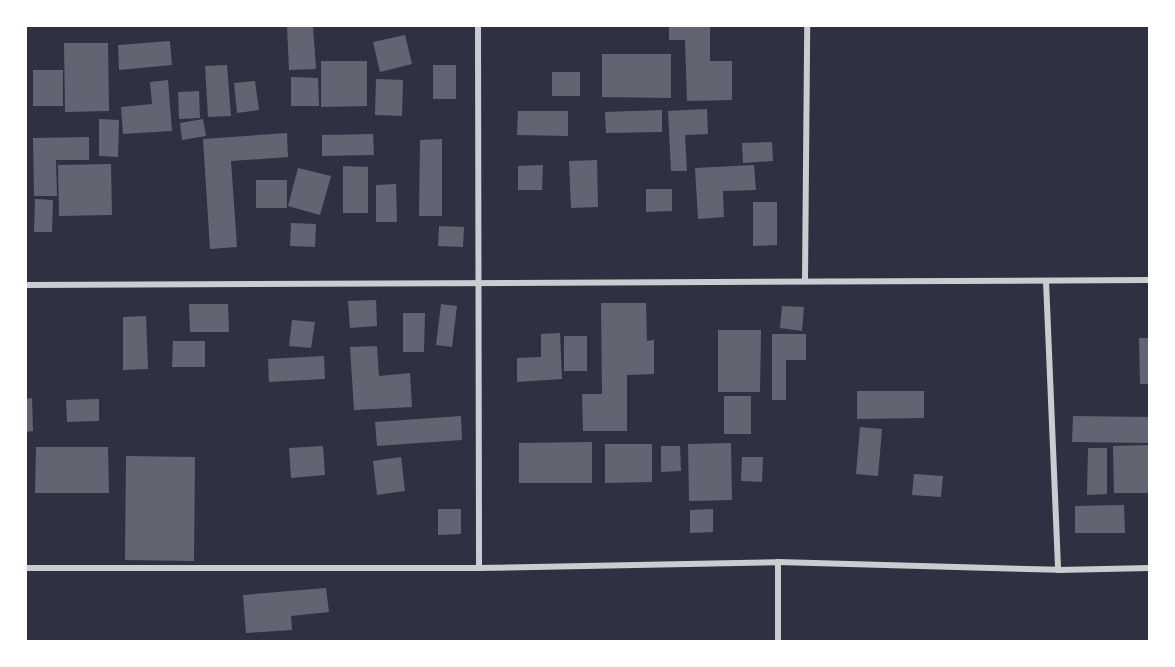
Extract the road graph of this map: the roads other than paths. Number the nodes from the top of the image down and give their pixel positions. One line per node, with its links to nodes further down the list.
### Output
1 (478, 26): 6 (street)
2 (807, 26): 3 (street)
3 (805, 280): 5 (street); 6 (street)
4 (1149, 280): 5 (street)
5 (1046, 281): 12 (street)
6 (481, 283): 7 (street); 10 (street)
7 (26, 285)
8 (778, 562): 10 (street); 12 (street); 13 (street)
9 (26, 568): 10 (street)
10 (479, 568)
11 (1149, 568): 12 (street)
12 (1058, 570)
13 (778, 642)

